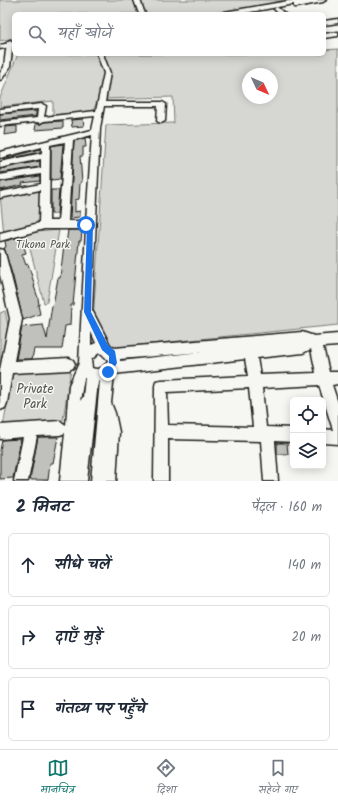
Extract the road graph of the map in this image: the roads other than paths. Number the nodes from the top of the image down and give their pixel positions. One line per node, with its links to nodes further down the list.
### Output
1 (137, 0): 5 (street)
2 (305, 0): 6 (main road)
3 (323, 0): 4 (main road)
4 (280, 11): 7 (main road)
5 (141, 12)
6 (238, 12)
7 (269, 12)
8 (338, 21): 9 (street)
9 (326, 23)
10 (338, 34): 11 (street)
11 (326, 36)
12 (12, 43): 13 (main road); 14 (main road); 16 (street)
13 (0, 44)
14 (0, 47)
15 (101, 56): 17 (street)
16 (1, 76)
17 (101, 104): 19 (street); 21 (street)
18 (0, 111): 20 (street)
19 (99, 113): 20 (street); 23 (street)
20 (40, 121): 22 (street)
21 (161, 121)
22 (0, 124)
23 (95, 132): 24 (street); 35 (street)
24 (68, 139): 25 (street); 34 (street)
25 (46, 145): 26 (street); 27 (street)
26 (0, 155)
27 (46, 155): 28 (street); 29 (street)
28 (0, 165)
29 (45, 170): 30 (street); 31 (street)
30 (0, 178)
31 (45, 186): 32 (street); 33 (street)
32 (0, 195)
33 (44, 225): 34 (street); 36 (street)
34 (63, 225): 35 (street)
35 (90, 225): 39 (street)
36 (0, 237)
37 (0, 255): 38 (street)
38 (3, 278): 45 (street)
39 (88, 312): 43 (street); 46 (street)
40 (338, 340): 41 (street)
41 (315, 342): 42 (street); 49 (street)
42 (249, 348): 43 (street); 47 (street); 50 (street)
43 (109, 351): 46 (street); 47 (street)
44 (69, 364): 45 (street)
45 (7, 366): 52 (street)
46 (87, 367): 47 (street); 51 (street); 55 (street)
47 (109, 370): 53 (street)
48 (338, 378): 49 (street)
49 (324, 379): 50 (street); 54 (street)
50 (254, 381): 58 (street); 59 (street)
51 (88, 401): 55 (street); 65 (street)
52 (0, 403)
53 (105, 404): 66 (street); 67 (street)
54 (338, 424)
55 (66, 428): 56 (street); 64 (street)
56 (30, 430): 57 (street); 63 (street)
57 (0, 432)
58 (161, 432): 59 (street); 68 (street)
59 (263, 434): 60 (street); 69 (street)
60 (290, 435)
61 (326, 436): 62 (street)
62 (338, 437)
63 (21, 481)
64 (67, 481)
65 (80, 481)
66 (98, 481)
67 (109, 481)
68 (161, 481)
69 (271, 481)

